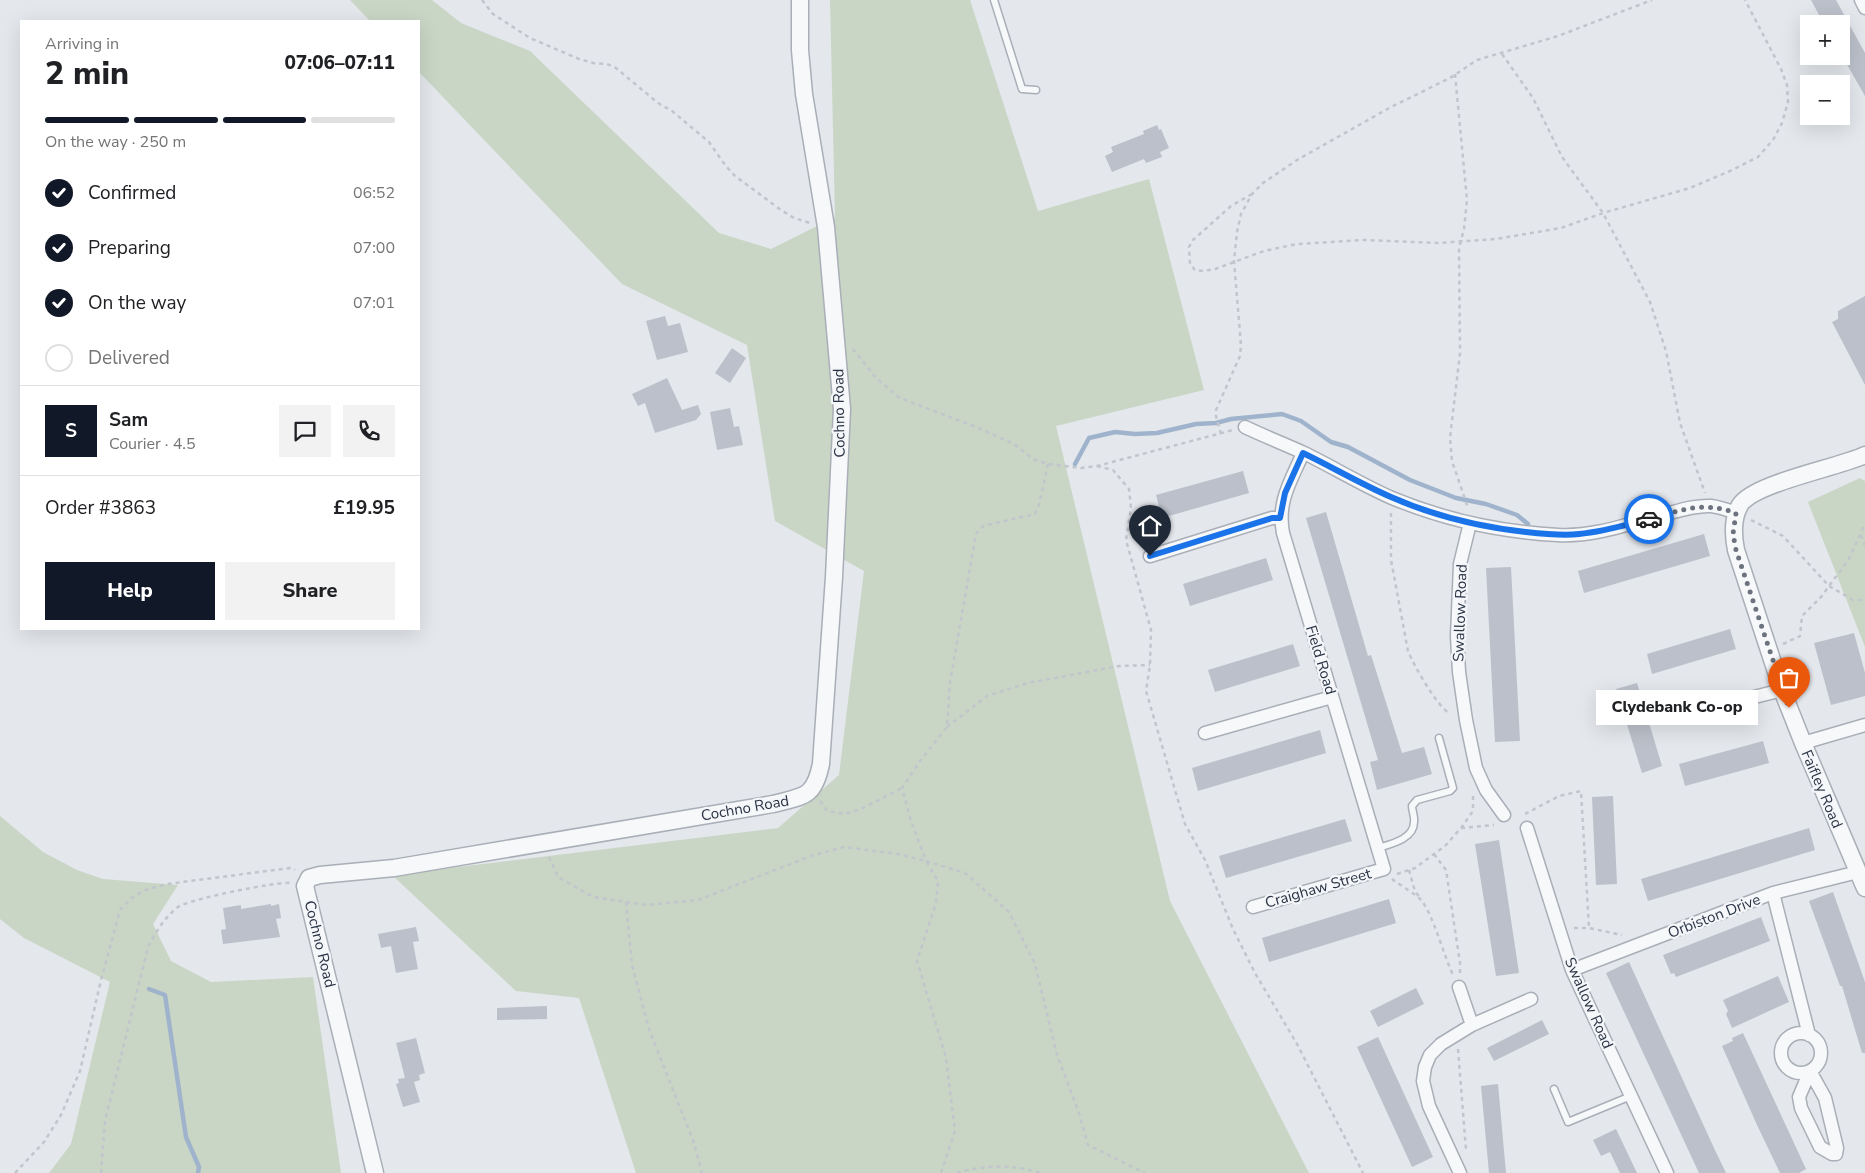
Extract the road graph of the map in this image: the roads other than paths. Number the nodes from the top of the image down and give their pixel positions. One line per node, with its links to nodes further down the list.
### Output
1 (800, 0): 35 (street, Cochno Road)
2 (994, 0): 5 (lane)
3 (1860, 0): 4 (street)
4 (1865, 8)
5 (1036, 90)
6 (1245, 427): 7 (street)
7 (1303, 453): 10 (street, Field Road); 11 (street)
8 (1865, 455): 9 (street)
9 (1736, 513): 11 (street); 13 (street, Faifley Road)
10 (1280, 518): 12 (street); 14 (street, Field Road)
11 (1470, 524): 20 (street, Swallow Road)
12 (1150, 556)
13 (1782, 690): 15 (street); 19 (street, Faifley Road)
14 (1332, 697): 17 (street); 22 (street, Field Road)
15 (1678, 716)
16 (1865, 725): 19 (street)
17 (1205, 734)
18 (1439, 738): 22 (lane)
19 (1803, 743): 24 (street, Faifley Road)
20 (1501, 820)
21 (1527, 828): 27 (street, Swallow Road)
22 (1378, 848): 23 (street, Field Road)
23 (1384, 869): 26 (street, Craighaw Street)
24 (1863, 881): 25 (street, Orbiston Drive)
25 (1773, 893): 27 (street, Orbiston Drive); 31 (street)
26 (1253, 908)
27 (1572, 970): 34 (street, Swallow Road)
28 (1460, 988): 30 (street)
29 (1531, 999): 30 (street)
30 (1472, 1025): 36 (street)
31 (1809, 1035): 32 (street); 32 (street)
32 (1810, 1070): 32 (street)
33 (1554, 1089): 34 (lane)
34 (1631, 1096): 37 (street, Swallow Road)
35 (375, 1173)
36 (1460, 1173)
37 (1667, 1173)

